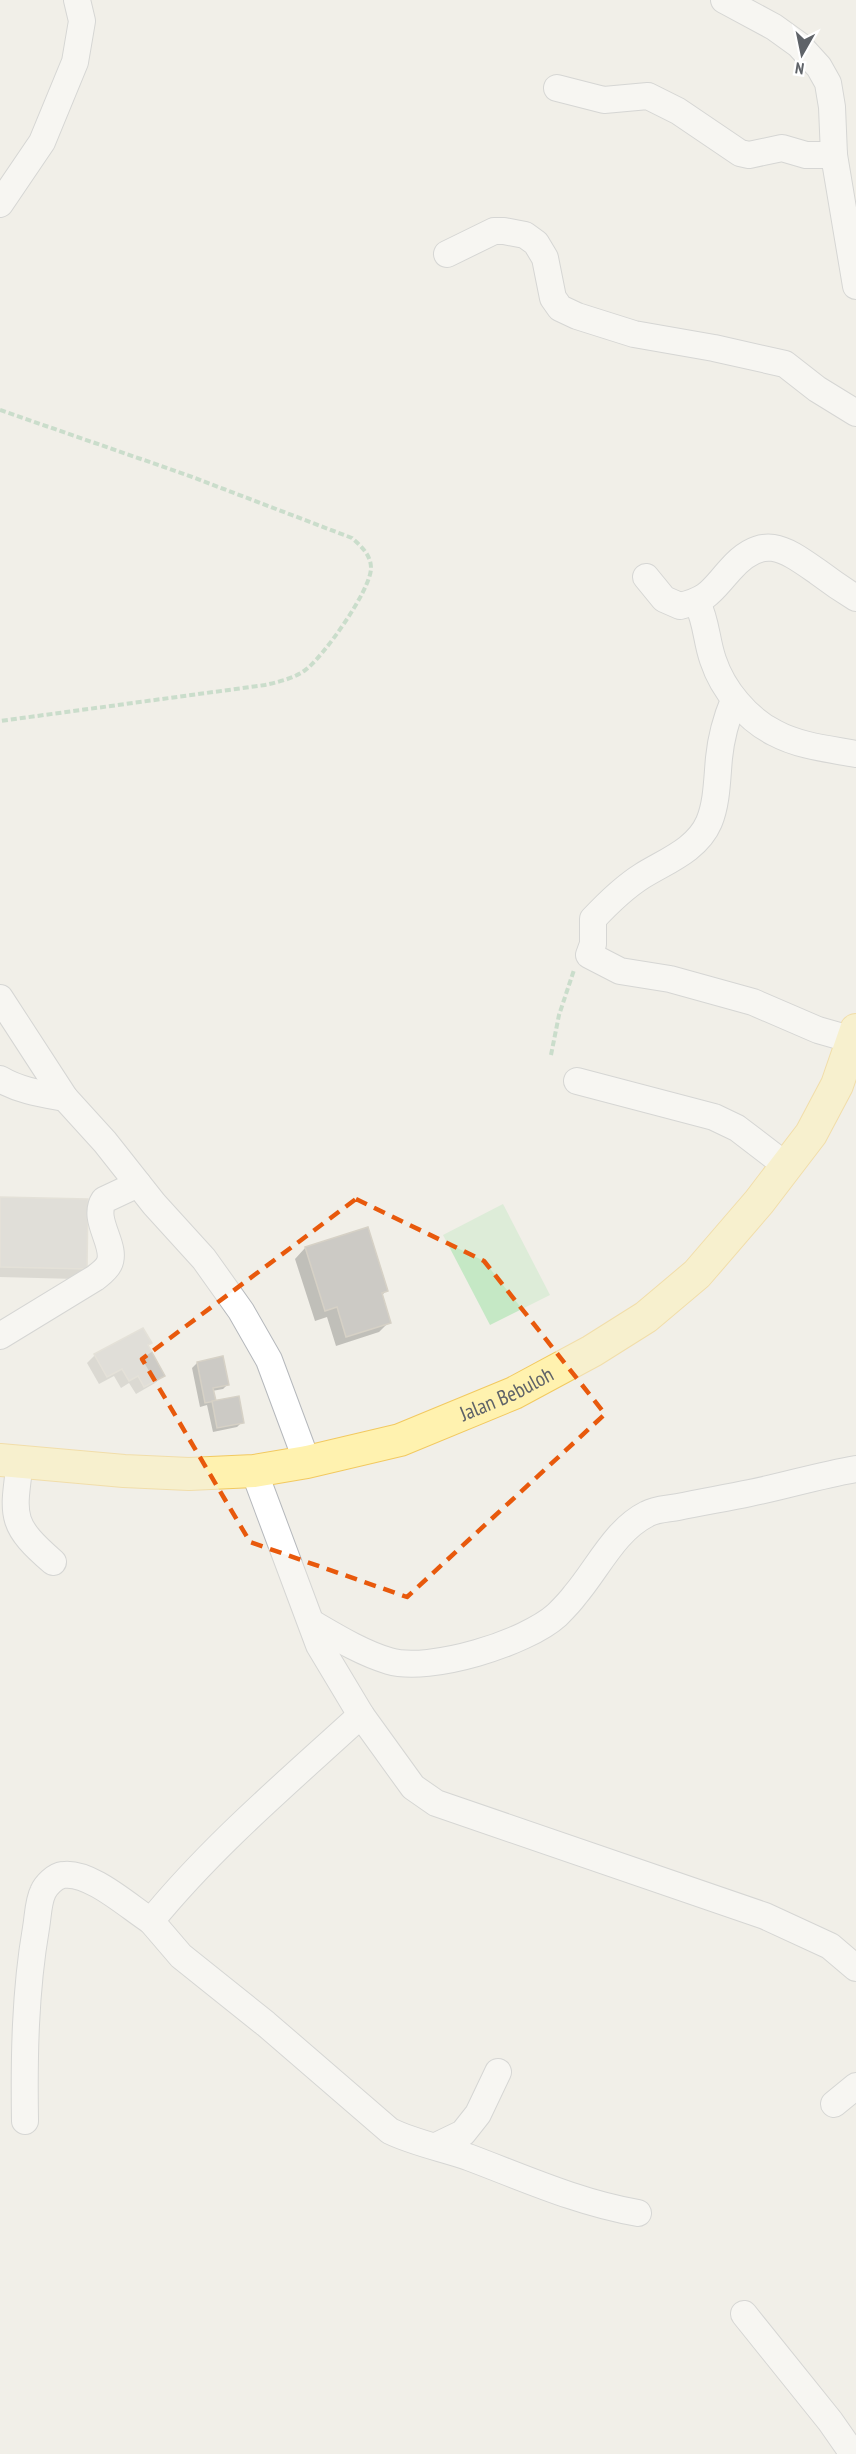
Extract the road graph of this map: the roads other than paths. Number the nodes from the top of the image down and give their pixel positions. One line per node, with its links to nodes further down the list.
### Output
1 (77, 0): 5 (street)
2 (724, 0): 4 (street)
3 (557, 88): 4 (street)
4 (834, 155): 7 (street)
5 (0, 204)
6 (447, 254): 8 (street)
7 (856, 286)
8 (856, 413)
9 (646, 577): 11 (street)
10 (856, 598): 11 (street)
11 (697, 602): 12 (street)
12 (734, 700): 13 (street); 15 (street)
13 (856, 754)
14 (0, 998): 18 (street)
15 (854, 1035): 19 (main road, Jalan Bebuloh)
16 (0, 1079): 18 (street)
17 (577, 1081): 19 (street)
18 (65, 1098): 20 (street)
19 (788, 1167): 23 (main road, Jalan Bebuloh)
20 (138, 1184): 21 (street); 23 (street)
21 (0, 1336)
22 (10, 1461): 25 (main road, Jalan Bebuloh); 26 (street)
23 (307, 1462): 25 (main road, Jalan Bebuloh)
24 (856, 1469): 27 (street)
25 (254, 1471): 27 (street)
26 (52, 1562)
27 (312, 1623): 28 (street)
28 (361, 1715): 29 (street); 31 (street)
29 (151, 1921): 36 (street); 37 (street)
30 (856, 1944): 31 (street)
31 (830, 1946): 32 (street)
32 (856, 1968)
33 (498, 2072): 37 (street)
34 (856, 2086): 35 (street)
35 (834, 2104)
36 (25, 2121)
37 (436, 2146): 38 (street)
38 (638, 2213)
39 (744, 2314): 40 (street)
40 (853, 2454)

